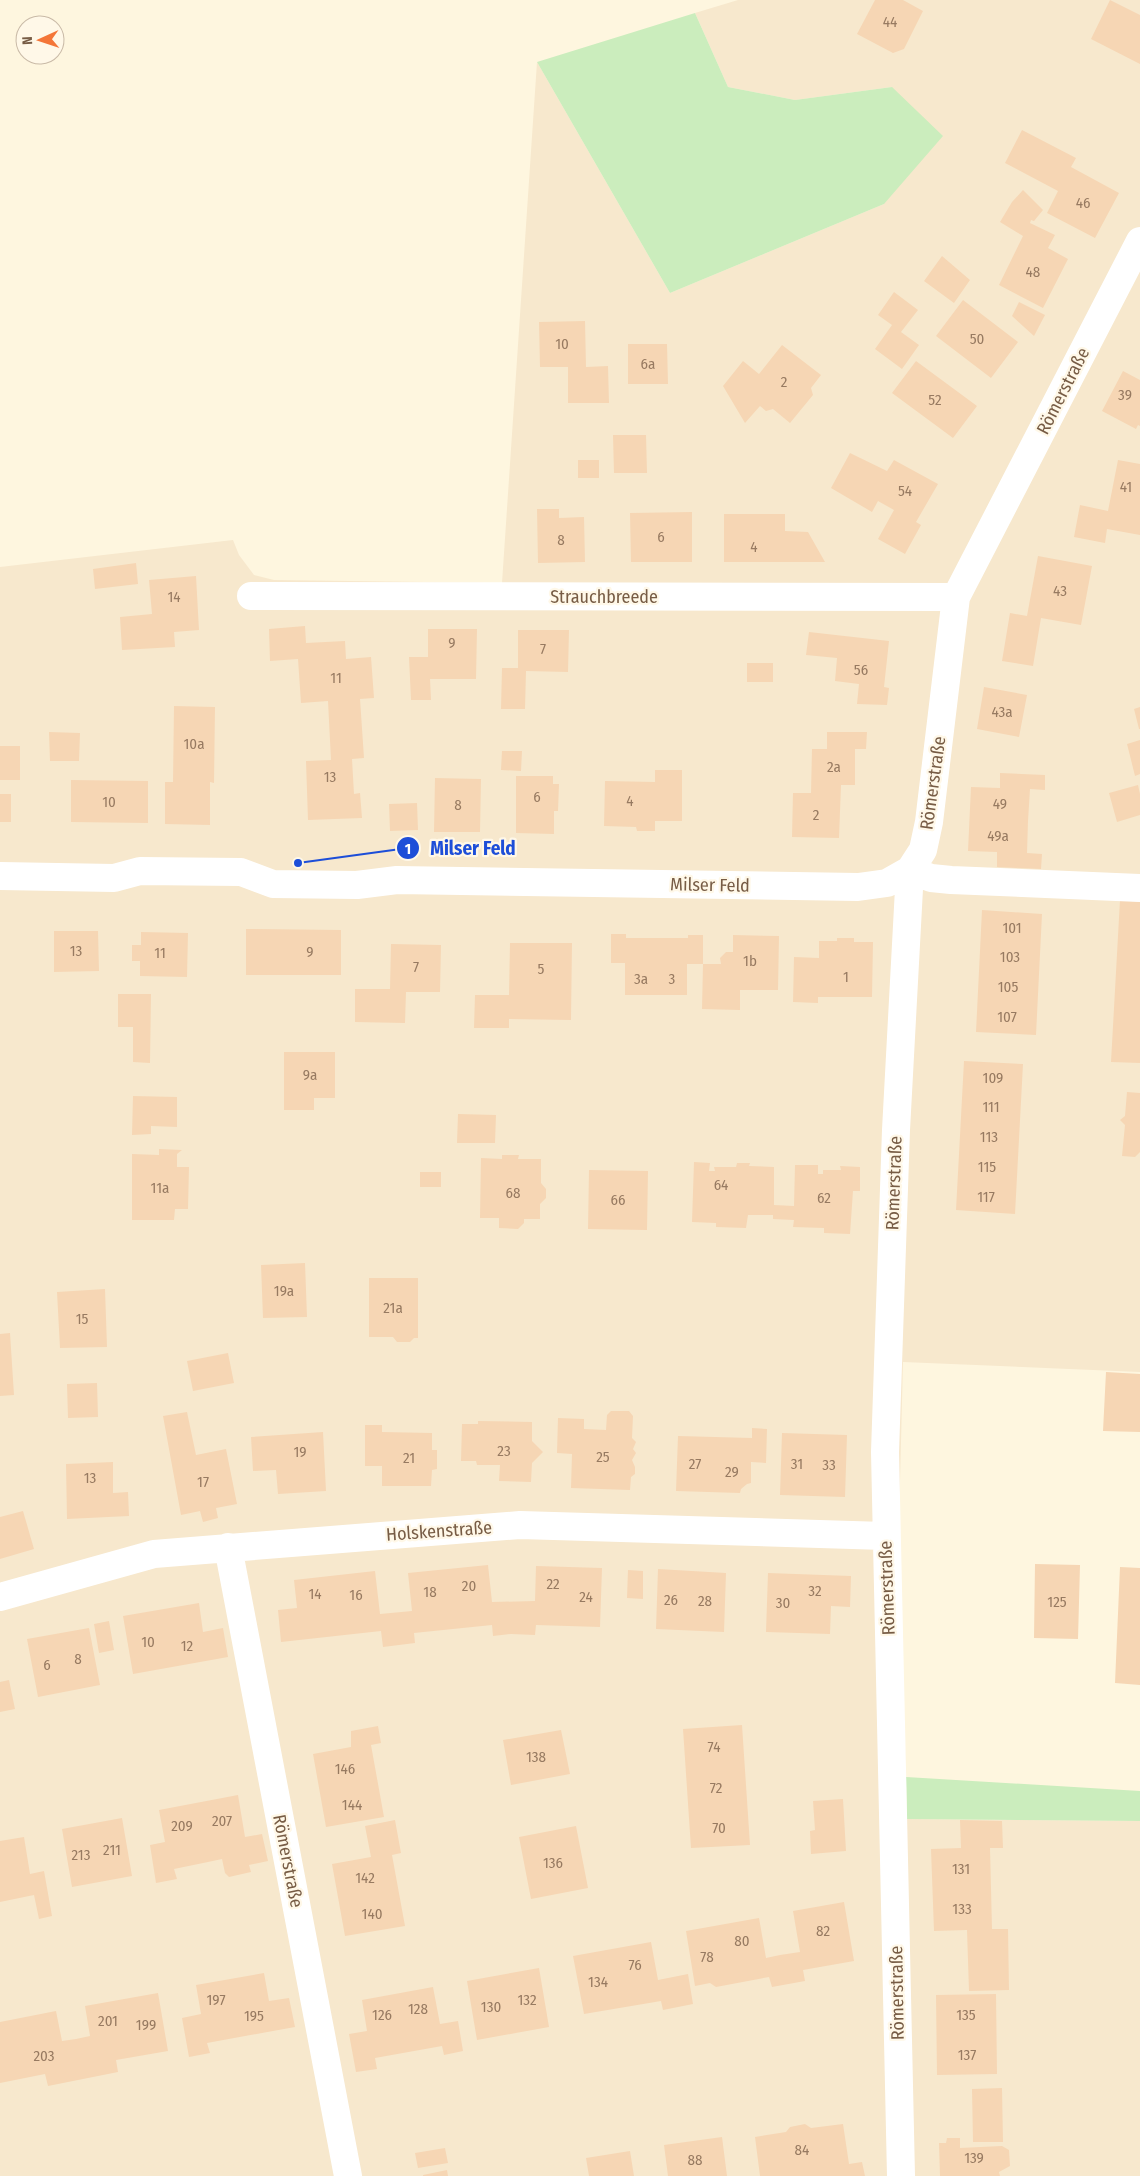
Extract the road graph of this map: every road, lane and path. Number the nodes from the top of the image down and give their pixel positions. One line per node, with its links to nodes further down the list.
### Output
1 (1140, 241): 3 (street, Römerstraße)
2 (252, 596): 3 (street, Strauchbreede)
3 (956, 597): 4 (street, Römerstraße)
4 (910, 870): 5 (street, Milser Feld); 6 (street); 7 (street, Römerstraße)
5 (0, 876)
6 (1140, 888)
7 (885, 1536): 8 (street, Holskenstraße); 11 (street, Römerstraße)
8 (228, 1547): 9 (street, Holskenstraße); 10 (street, Römerstraße)
9 (0, 1597)
10 (348, 2176)
11 (901, 2176)

